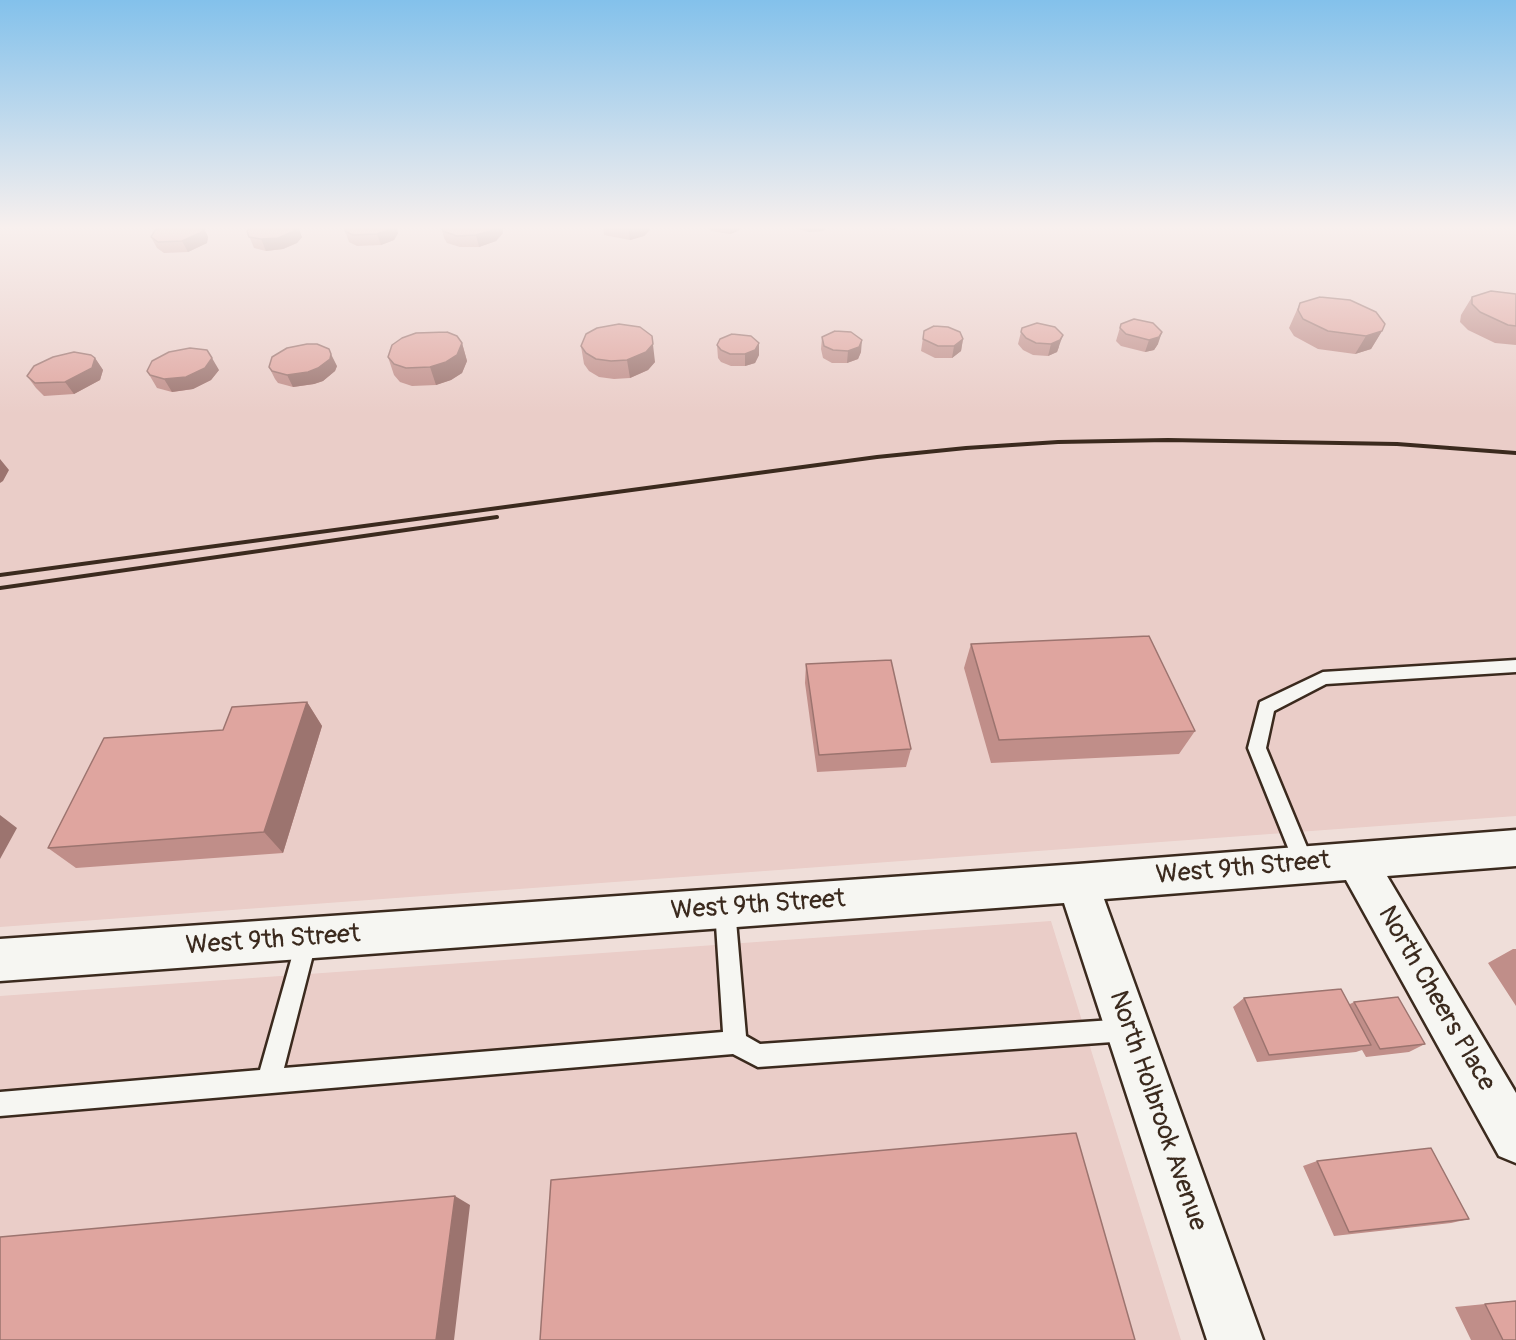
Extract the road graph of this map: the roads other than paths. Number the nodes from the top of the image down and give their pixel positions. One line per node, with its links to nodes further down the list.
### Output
1 (1516, 666): 4 (lane)
2 (1516, 848): 3 (street, West 9th Street)
3 (1356, 860): 4 (street, West 9th Street); 13 (street, North Cheers Place)
4 (1304, 864): 5 (street, West 9th Street)
5 (1078, 883): 6 (street, West 9th Street); 9 (street, North Holbrook Avenue)
6 (725, 909): 7 (street, West 9th Street); 10 (lane)
7 (307, 939): 8 (street, West 9th Street); 11 (lane)
8 (0, 960)
9 (1128, 1030): 10 (lane); 14 (street, North Holbrook Avenue)
10 (735, 1042): 11 (lane)
11 (269, 1081): 12 (lane)
12 (0, 1104)
13 (1516, 1139)
14 (1235, 1340)

